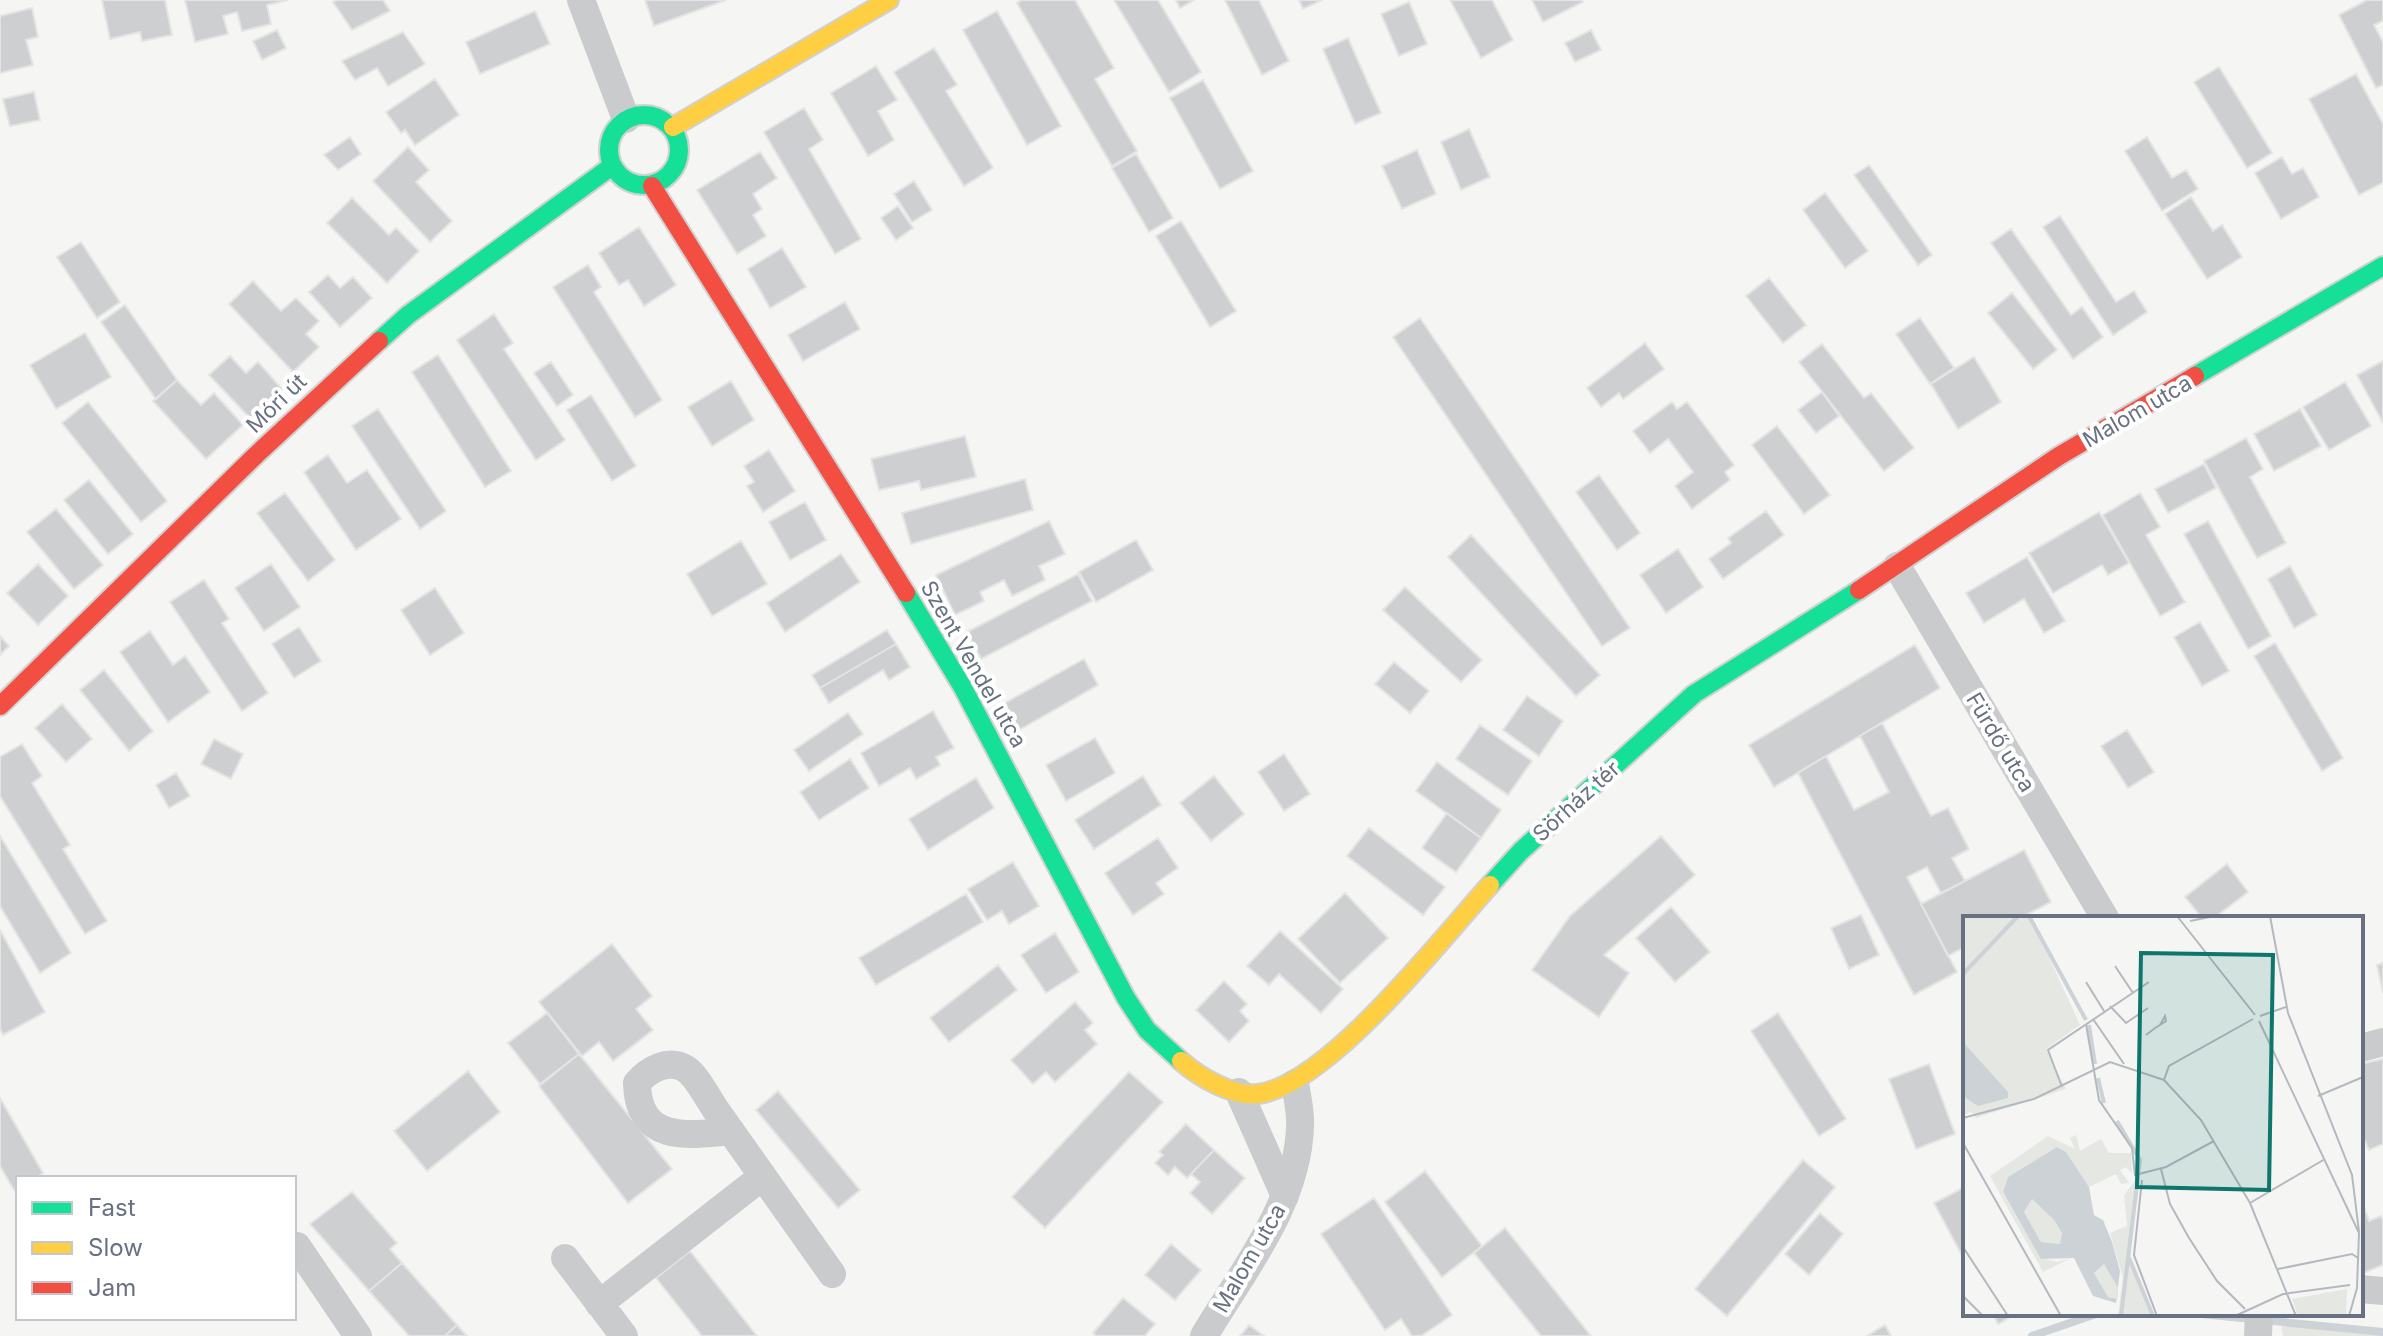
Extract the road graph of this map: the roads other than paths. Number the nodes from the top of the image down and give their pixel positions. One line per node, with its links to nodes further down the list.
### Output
1 (581, 0): 3 (street)
2 (889, 0): 4 (street)
3 (626, 119): 4 (street); 5 (street)
4 (673, 127): 6 (street)
5 (612, 166): 6 (street); 9 (street, Móri út)
6 (652, 186): 14 (street, Szent Vendel utca)
7 (2383, 266): 8 (street, Malom utca)
8 (1897, 566): 10 (street, Fürdő utca); 13 (street, Sörház tér)
9 (0, 706)
10 (2104, 916)
11 (2383, 1042): 12 (street)
12 (2363, 1047)
13 (1295, 1083): 14 (street, Szent Vendel utca); 17 (street, Malom utca)
14 (1239, 1092): 17 (street)
15 (731, 1131): 16 (street)
16 (763, 1176): 20 (street); 23 (street)
17 (1285, 1196): 27 (street, Malom utca)
18 (297, 1246): 25 (street)
19 (565, 1258): 23 (street)
20 (832, 1274)
21 (2363, 1289): 22 (street)
22 (2383, 1291)
23 (599, 1304): 26 (street)
24 (2259, 1316): 28 (street)
25 (358, 1336)
26 (624, 1336)
27 (1204, 1336)
28 (2258, 1336)

